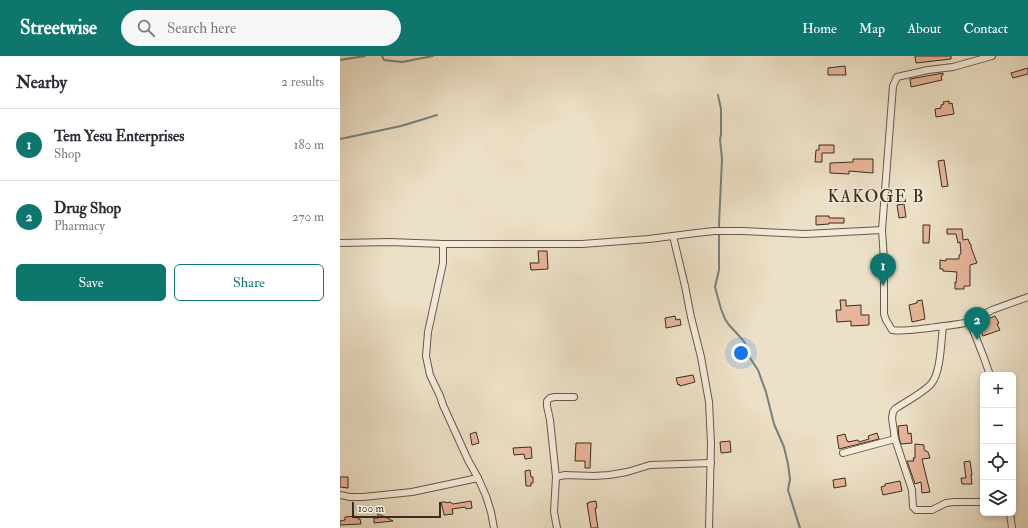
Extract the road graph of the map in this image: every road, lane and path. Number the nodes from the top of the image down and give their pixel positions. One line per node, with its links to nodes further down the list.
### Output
1 (992, 56): 2 (street)
2 (882, 230): 3 (street); 8 (street)
3 (673, 236): 5 (street); 13 (street)
4 (340, 243): 5 (street)
5 (443, 244): 15 (street)
6 (1028, 297): 7 (street)
7 (970, 322): 8 (street); 9 (street)
8 (943, 326): 11 (street)
9 (989, 372)
10 (574, 397): 14 (street)
11 (895, 439): 12 (street); 17 (street)
12 (843, 453)
13 (711, 463): 14 (street); 21 (street)
14 (556, 477): 20 (street)
15 (478, 478): 16 (street); 19 (street)
16 (340, 495)
17 (980, 502)
18 (1010, 516): 22 (street)
19 (494, 528)
20 (557, 528)
21 (709, 528)
22 (1012, 528)

